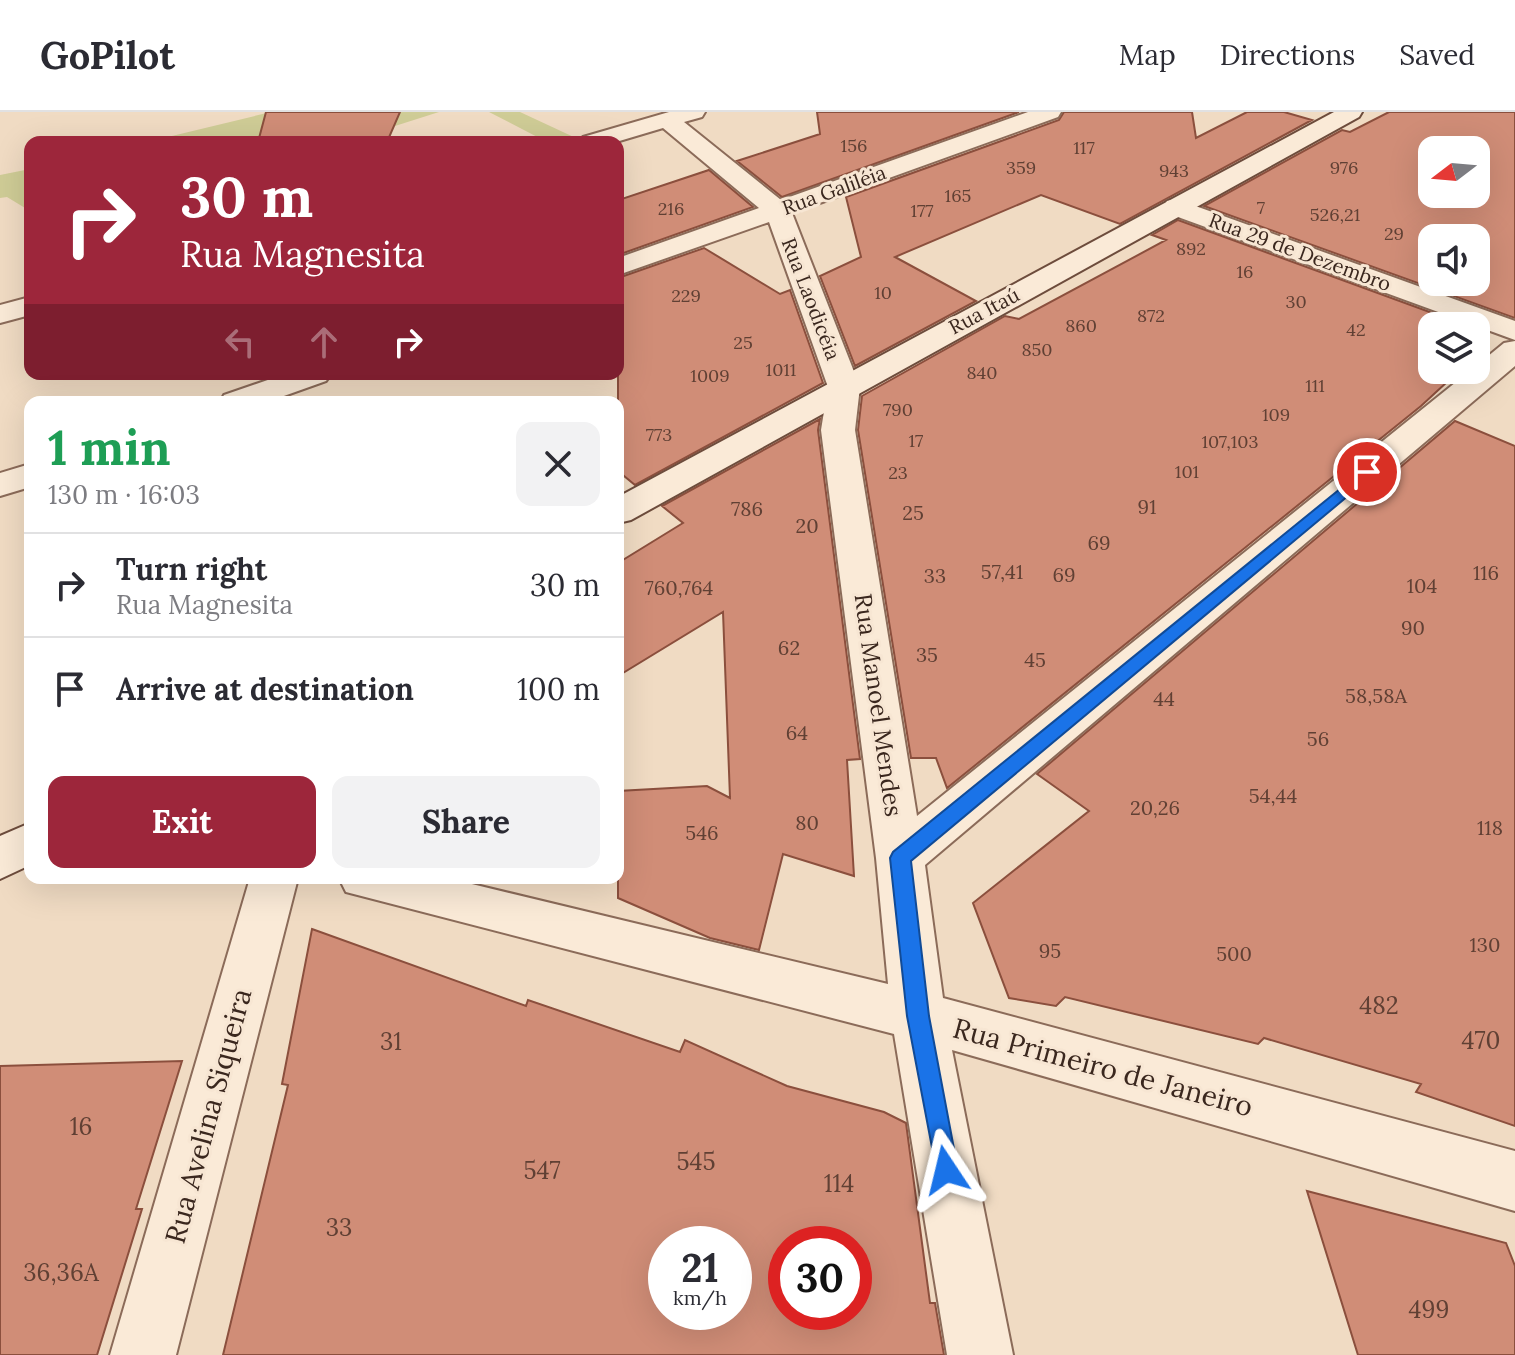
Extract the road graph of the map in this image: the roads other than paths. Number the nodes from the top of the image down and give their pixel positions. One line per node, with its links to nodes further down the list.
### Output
1 (694, 112): 4 (street)
2 (1050, 112): 7 (street, Rua Galiléia)
3 (1351, 112): 6 (street, Rua Itaú)
4 (667, 120): 5 (street); 7 (street, Rua Laodicéia)
5 (612, 136)
6 (1176, 207): 11 (street, Rua 29 de Dezembro); 14 (street, Rua Itaú)
7 (778, 210): 8 (street, Rua Galiléia); 14 (street, Rua Laodicéia)
8 (624, 265)
9 (24, 308): 10 (street)
10 (0, 314)
11 (1515, 331)
12 (1515, 350): 20 (street)
13 (298, 380): 15 (street)
14 (844, 387): 18 (street, Rua Itaú); 20 (street, Rua Manoel Mendes)
15 (253, 396)
16 (24, 477): 17 (street)
17 (0, 485)
18 (624, 509)
19 (24, 845): 21 (street)
20 (900, 858): 24 (street, Rua Manoel Mendes)
21 (0, 859)
22 (272, 884): 26 (street, Rua Avelina Siqueira)
23 (387, 884): 24 (street, Rua Primeiro de Janeiro)
24 (918, 1016): 25 (street, Rua Primeiro de Janeiro); 27 (street, Rua Manoel Mendes)
25 (1515, 1181)
26 (143, 1355)
27 (980, 1355)

